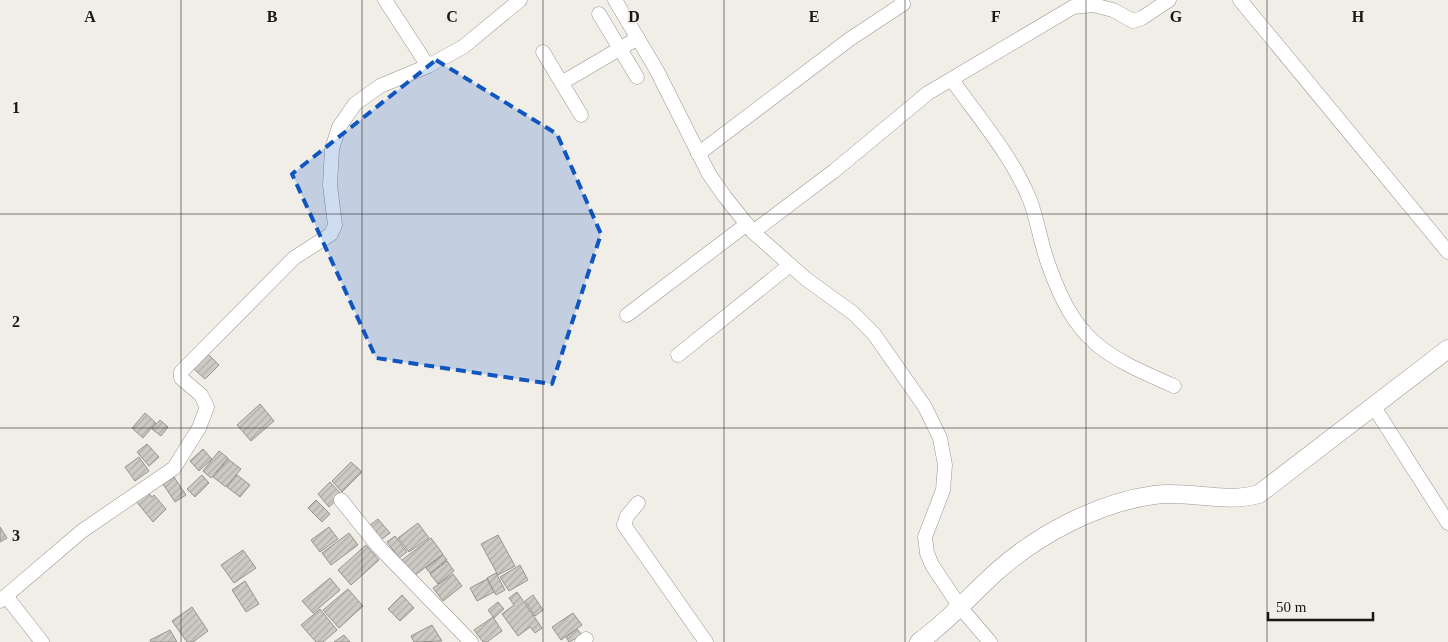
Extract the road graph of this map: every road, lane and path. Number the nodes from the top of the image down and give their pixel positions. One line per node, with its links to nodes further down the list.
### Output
1 (385, 0): 11 (street)
2 (520, 0): 11 (street)
3 (615, 0): 8 (street)
4 (1169, 0): 13 (street)
5 (1240, 0): 18 (street)
6 (904, 1): 16 (street)
7 (600, 14): 9 (street)
8 (638, 38): 9 (street); 16 (street)
9 (620, 48): 12 (street); 14 (street)
10 (542, 52): 14 (street)
11 (428, 66): 28 (street)
12 (637, 77)
13 (952, 80): 17 (street); 23 (street)
14 (563, 82): 15 (street)
15 (581, 115)
16 (698, 154): 17 (street)
17 (750, 228): 19 (street); 20 (street)
18 (1448, 252)
19 (790, 265): 22 (street); 29 (street)
20 (627, 315)
21 (1448, 349): 24 (street)
22 (678, 355)
23 (1174, 386)
24 (1374, 407): 27 (street); 29 (street)
25 (341, 500): 31 (street)
26 (638, 503): 32 (street)
27 (1448, 523)
28 (3, 599): 30 (street)
29 (960, 607): 33 (street); 34 (street)
30 (42, 642)
31 (471, 642)
32 (706, 642)
33 (919, 642)
34 (990, 642)

